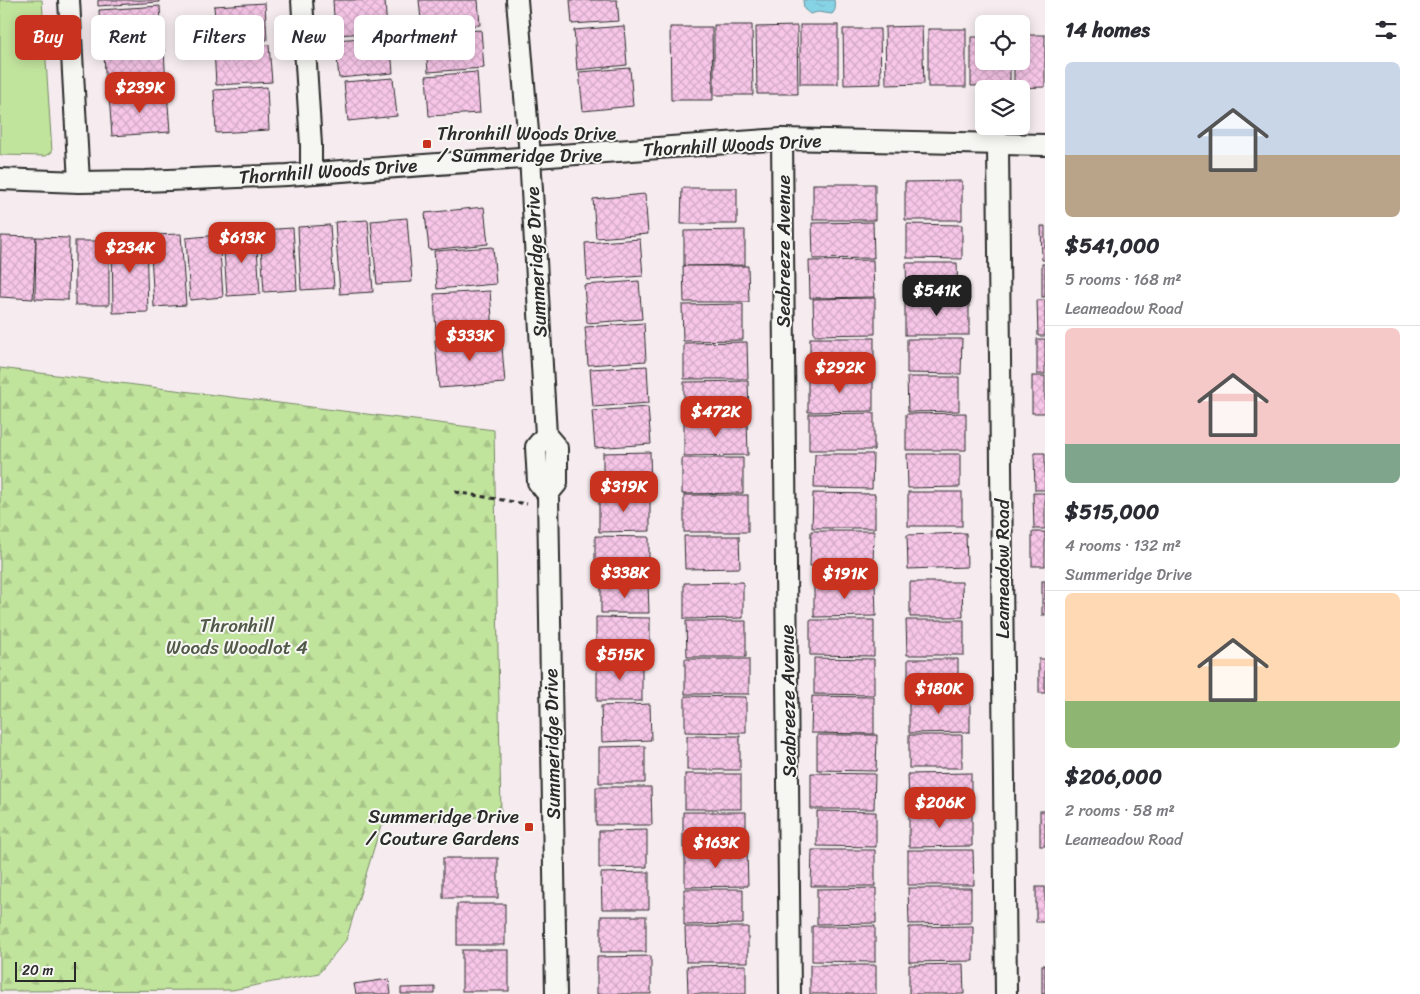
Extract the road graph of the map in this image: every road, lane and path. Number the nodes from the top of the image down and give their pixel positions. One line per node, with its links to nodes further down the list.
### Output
1 (69, 0): 10 (street)
2 (302, 0): 8 (street)
3 (517, 0): 7 (street, Summeridge Drive)
4 (782, 139): 5 (street, Thornhill Woods Drive); 7 (street, Thornhill Woods Drive); 14 (street, Seabreeze Avenue)
5 (998, 145): 6 (street, Thornhill Woods Drive); 15 (street, Leameadow Road)
6 (1045, 145)
7 (530, 156): 8 (street, Thornhill Woods Drive); 13 (street, Summeridge Drive)
8 (310, 172): 10 (street, Thornhill Woods Drive)
9 (0, 180): 10 (street, Thornhill Woods Drive)
10 (79, 182)
11 (455, 492): 12 (path)
12 (527, 504)
13 (556, 994)
14 (790, 994)
15 (1006, 994)

